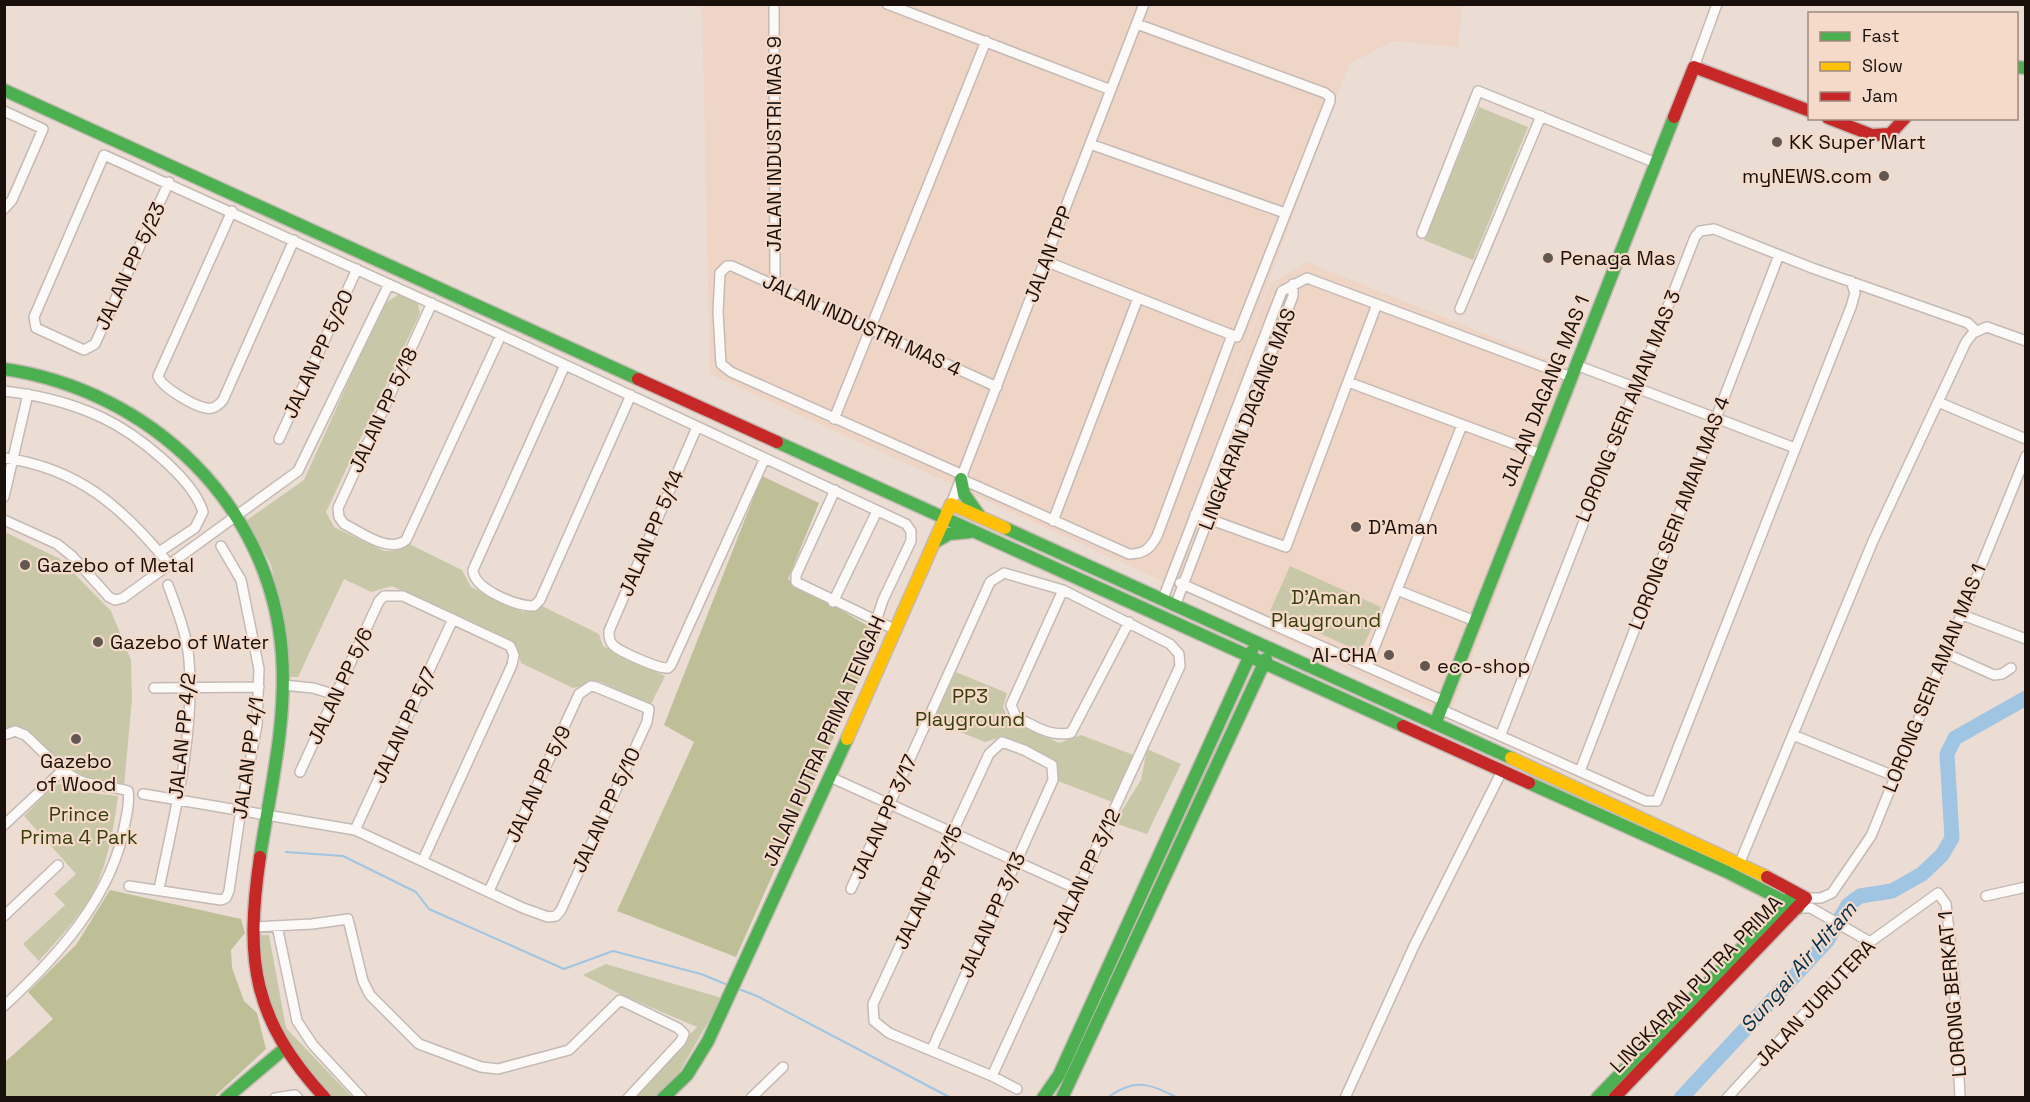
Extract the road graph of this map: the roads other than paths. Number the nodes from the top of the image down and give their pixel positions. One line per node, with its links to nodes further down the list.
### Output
1 (774, 4): 28 (street, JALAN INDUSTRI MAS 9)
2 (887, 4): 6 (street)
3 (1144, 4): 5 (street, JALAN TPP)
4 (1717, 4): 7 (street, JALAN DAGANG MAS 1)
5 (1137, 24): 9 (street, JALAN TPP); 20 (street)
6 (986, 41): 9 (street); 34 (street)
7 (1694, 68): 11 (street); 16 (street, JALAN DAGANG MAS 1)
8 (4, 90): 64 (street)
9 (1111, 90): 15 (street, JALAN TPP)
10 (4, 111): 18 (street)
11 (1808, 111)
12 (1541, 116): 16 (street); 21 (street); 33 (street)
13 (1833, 120): 14 (street)
14 (1903, 120)
15 (1090, 144): 20 (street); 24 (street, JALAN TPP)
16 (1656, 163): 41 (street, JALAN DAGANG MAS 1)
17 (169, 182): 17 (street, JALAN PP 5/23); 19 (street)
18 (4, 209)
19 (232, 211): 22 (street); 22 (street)
20 (1285, 213): 37 (street)
21 (1422, 233)
22 (294, 240): 25 (street)
23 (1779, 255): 26 (street, LORONG SERI AMAN MAS 3); 44 (street, LORONG SERI AMAN MAS 3); 49 (street, LORONG SERI AMAN MAS 4)
24 (1045, 261): 30 (street); 43 (street, JALAN TPP)
25 (357, 269): 27 (street); 53 (street, JALAN PP 5/20)
26 (1851, 282): 35 (street, LORONG SERI AMAN MAS 3); 55 (street)
27 (389, 284): 31 (street); 67 (street)
28 (776, 284): 34 (street, JALAN INDUSTRI MAS 4); 50 (street, JALAN INDUSTRI MAS 4)
29 (1293, 284): 32 (street); 66 (street, LINGKARAN DAGANG MAS); 70 (street, LINGKARAN DAGANG MAS)
30 (1138, 298): 37 (street); 72 (street)
31 (432, 303): 36 (street); 36 (street, JALAN PP 5/18)
32 (1377, 304): 41 (street); 42 (street)
33 (1460, 309)
34 (872, 328): 43 (street, JALAN INDUSTRI MAS 4); 50 (street)
35 (1976, 331): 38 (street); 48 (street)
36 (501, 335): 39 (street)
37 (1232, 335): 72 (street)
38 (2025, 341)
39 (565, 365): 47 (street); 47 (street)
40 (4, 369): 67 (street)
41 (1574, 371): 44 (street); 56 (street, JALAN DAGANG MAS 1)
42 (1348, 382): 51 (street); 70 (street)
43 (997, 387): 60 (street, JALAN TPP)
44 (1635, 388): 49 (street); 112 (street, LORONG SERI AMAN MAS 3)
45 (4, 391): 46 (street)
46 (28, 394): 59 (street); 76 (street)
47 (631, 395): 52 (street)
48 (1938, 402): 54 (street); 114 (street)
49 (1715, 418): 55 (street); 118 (street, LORONG SERI AMAN MAS 4)
50 (834, 419): 60 (street)
51 (1462, 425): 56 (street); 82 (street)
52 (697, 427): 58 (street); 58 (street, JALAN PP 5/14)
53 (279, 439)
54 (2025, 439)
55 (1795, 448): 118 (street)
56 (1541, 454): 89 (street, JALAN DAGANG MAS 1)
57 (2025, 456): 86 (street, LORONG SERI AMAN MAS 1)
58 (765, 458): 61 (street)
59 (9, 459): 62 (street); 76 (street)
60 (962, 477): 63 (street, JALAN TPP); 68 (street); 72 (street)
61 (835, 490): 65 (street); 84 (street)
62 (4, 497)
63 (951, 504): 68 (street); 69 (street, JALAN PUTRA PRIMA TENGAH)
64 (919, 507): 69 (street); 74 (street)
65 (877, 511): 84 (street); 88 (street)
66 (1195, 513): 70 (street); 78 (street, LINGKARAN DAGANG MAS)
67 (237, 517): 77 (street); 103 (street)
68 (980, 517): 83 (street)
69 (945, 519): 73 (street); 74 (street, JALAN PUTRA PRIMA TENGAH)
70 (1210, 519): 79 (street, LINGKARAN DAGANG MAS)
71 (4, 520): 77 (street)
72 (1053, 521)
73 (972, 532): 74 (street); 94 (street)
74 (934, 542): 91 (street, JALAN PUTRA PRIMA TENGAH)
75 (221, 546): 104 (street, JALAN PP 4/1)
76 (159, 552): 77 (street)
77 (169, 564)
78 (1171, 579): 79 (street); 83 (street, LINGKARAN DAGANG MAS)
79 (1184, 584): 85 (street, LINGKARAN DAGANG MAS); 99 (street)
80 (168, 585): 107 (street, JALAN PP 4/2)
81 (1063, 590): 90 (street); 90 (street); 124 (street, JALAN PP 3/17)
82 (1397, 590): 89 (street); 99 (street)
83 (1162, 600): 85 (street)
84 (833, 602): 88 (street)
85 (1175, 606): 93 (street)
86 (1960, 614): 92 (street); 96 (street, LORONG SERI AMAN MAS 1)
87 (453, 620): 108 (street, JALAN PP 5/6); 128 (street, JALAN PP 5/7); 130 (street)
88 (876, 621): 91 (street)
89 (1475, 621): 109 (street, JALAN DAGANG MAS 1)
90 (1129, 622): 137 (street, JALAN PP 3/12)
91 (896, 630): 121 (street, JALAN PUTRA PRIMA TENGAH)
92 (2025, 639)
93 (1256, 642): 95 (street); 97 (street)
94 (1227, 647): 97 (street); 102 (street)
95 (1271, 650): 98 (street); 111 (street)
96 (1945, 653): 100 (street); 120 (street, LORONG SERI AMAN MAS 1)
97 (1249, 657): 98 (street); 102 (street)
98 (1264, 664): 101 (street); 105 (street)
99 (1366, 666): 109 (street)
100 (2011, 668)
101 (1286, 674): 105 (street); 117 (street)
102 (1239, 678): 161 (street)
103 (283, 685): 108 (street); 126 (street)
104 (259, 687): 107 (street); 125 (street, JALAN PP 4/1)
105 (1254, 687): 162 (street)
106 (154, 688): 107 (street)
107 (189, 690): 123 (street, JALAN PP 4/2)
108 (336, 695): 119 (street, JALAN PP 5/6)
109 (1442, 705): 111 (street, JALAN DAGANG MAS 1); 112 (street)
110 (649, 709): 139 (street, JALAN PP 5/9); 139 (street, JALAN PP 5/10)
111 (1435, 724): 132 (street)
112 (1501, 734): 118 (street)
113 (4, 735): 116 (street)
114 (1793, 735): 120 (street); 132 (street)
115 (989, 754): 129 (street, JALAN PP 3/15); 131 (street, JALAN PP 3/13)
116 (63, 770): 127 (street); 147 (street)
117 (1502, 771): 142 (street); 163 (street)
118 (1580, 771)
119 (300, 772)
120 (1894, 776): 142 (street, LORONG SERI AMAN MAS 1)
121 (830, 777): 124 (street); 159 (street, JALAN PUTRA PRIMA TENGAH)
122 (143, 794): 123 (street)
123 (177, 799): 125 (street); 138 (street, JALAN PP 4/2)
124 (890, 804): 129 (street); 136 (street, JALAN PP 3/17)
125 (241, 809): 126 (street); 138 (street, JALAN PP 4/1)
126 (266, 814): 128 (street); 145 (street)
127 (4, 825)
128 (355, 830): 130 (street)
129 (954, 833): 131 (street); 149 (street, JALAN PP 3/15)
130 (423, 860): 139 (street)
131 (1016, 862): 137 (street); 149 (street, JALAN PP 3/13)
132 (1740, 862): 142 (street)
133 (58, 865): 143 (street)
134 (129, 886): 138 (street)
135 (2025, 887): 141 (street)
136 (851, 889)
137 (1077, 889): 151 (street, JALAN PP 3/12)
138 (159, 890)
139 (489, 891)
140 (1938, 893): 146 (street, JALAN JURUTERA); 167 (street, LORONG BERKAT 1)
141 (1986, 896)
142 (1803, 903): 146 (street); 164 (street, LINGKARAN PUTRA PRIMA); 165 (street, LINGKARAN PUTRA PRIMA)
143 (4, 916)
144 (277, 926): 145 (street); 157 (street); 158 (street)
145 (254, 927): 148 (street)
146 (1870, 942): 166 (street, JALAN JURUTERA)
147 (4, 1006)
148 (284, 1049): 153 (street); 156 (street)
149 (932, 1049): 151 (street)
150 (783, 1067): 160 (street)
151 (992, 1076): 152 (street)
152 (1017, 1089)
153 (226, 1098)
154 (275, 1098): 155 (street)
155 (298, 1098)
156 (325, 1098)
157 (362, 1098)
158 (628, 1098)
159 (663, 1098)
160 (751, 1098)
161 (1043, 1098)
162 (1062, 1098)
163 (1345, 1098)
164 (1597, 1098)
165 (1614, 1098)
166 (1727, 1098)
167 (1960, 1098)

